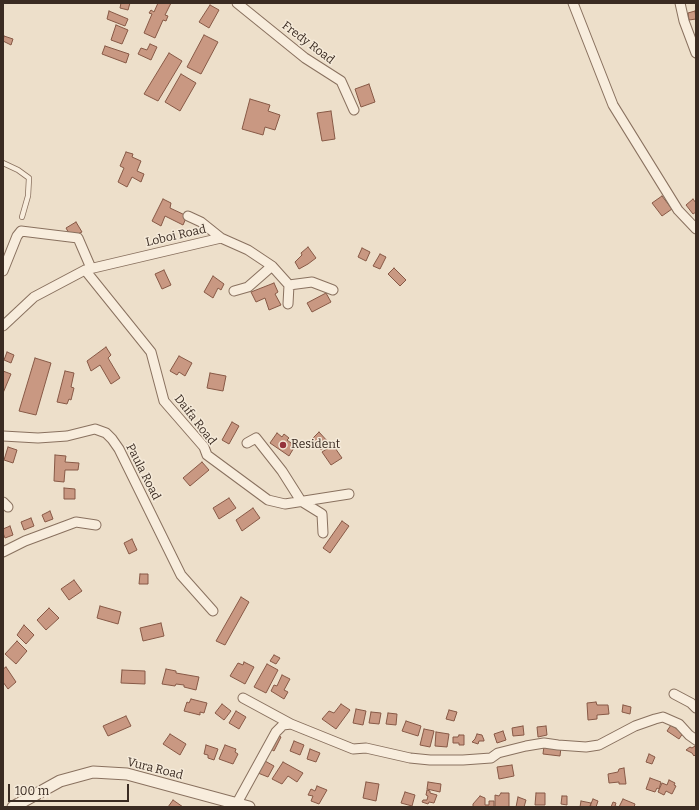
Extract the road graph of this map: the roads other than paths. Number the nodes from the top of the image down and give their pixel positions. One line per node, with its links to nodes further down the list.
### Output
1 (237, 3): 5 (street, Fredy Road)
2 (573, 3): 9 (street)
3 (680, 3): 4 (street)
4 (696, 53)
5 (354, 110)
6 (3, 163): 8 (lane)
7 (188, 216): 10 (street)
8 (22, 217)
9 (696, 229)
10 (221, 238): 11 (street, Loboi Road); 12 (street, Loboi Road)
11 (272, 266): 14 (street, Loboi Road); 16 (street)
12 (88, 269): 13 (street, Daifa Road); 18 (street); 22 (street, Daifa Road)
13 (3, 271)
14 (289, 285): 15 (street); 17 (street)
15 (332, 290)
16 (234, 291)
17 (288, 304)
18 (3, 326)
19 (3, 436): 26 (street, Paula Road)
20 (247, 443): 22 (street)
21 (349, 494): 22 (street, Daifa Road)
22 (301, 501): 24 (street)
23 (96, 526): 25 (street)
24 (323, 533)
25 (3, 552)
26 (213, 611)
27 (674, 694): 29 (street)
28 (243, 698): 30 (street)
29 (696, 708)
30 (291, 724): 31 (street); 32 (street)
31 (696, 740)
32 (236, 803): 33 (street, Vura Road); 34 (street, Vura Road)
33 (12, 807)
34 (249, 807)

